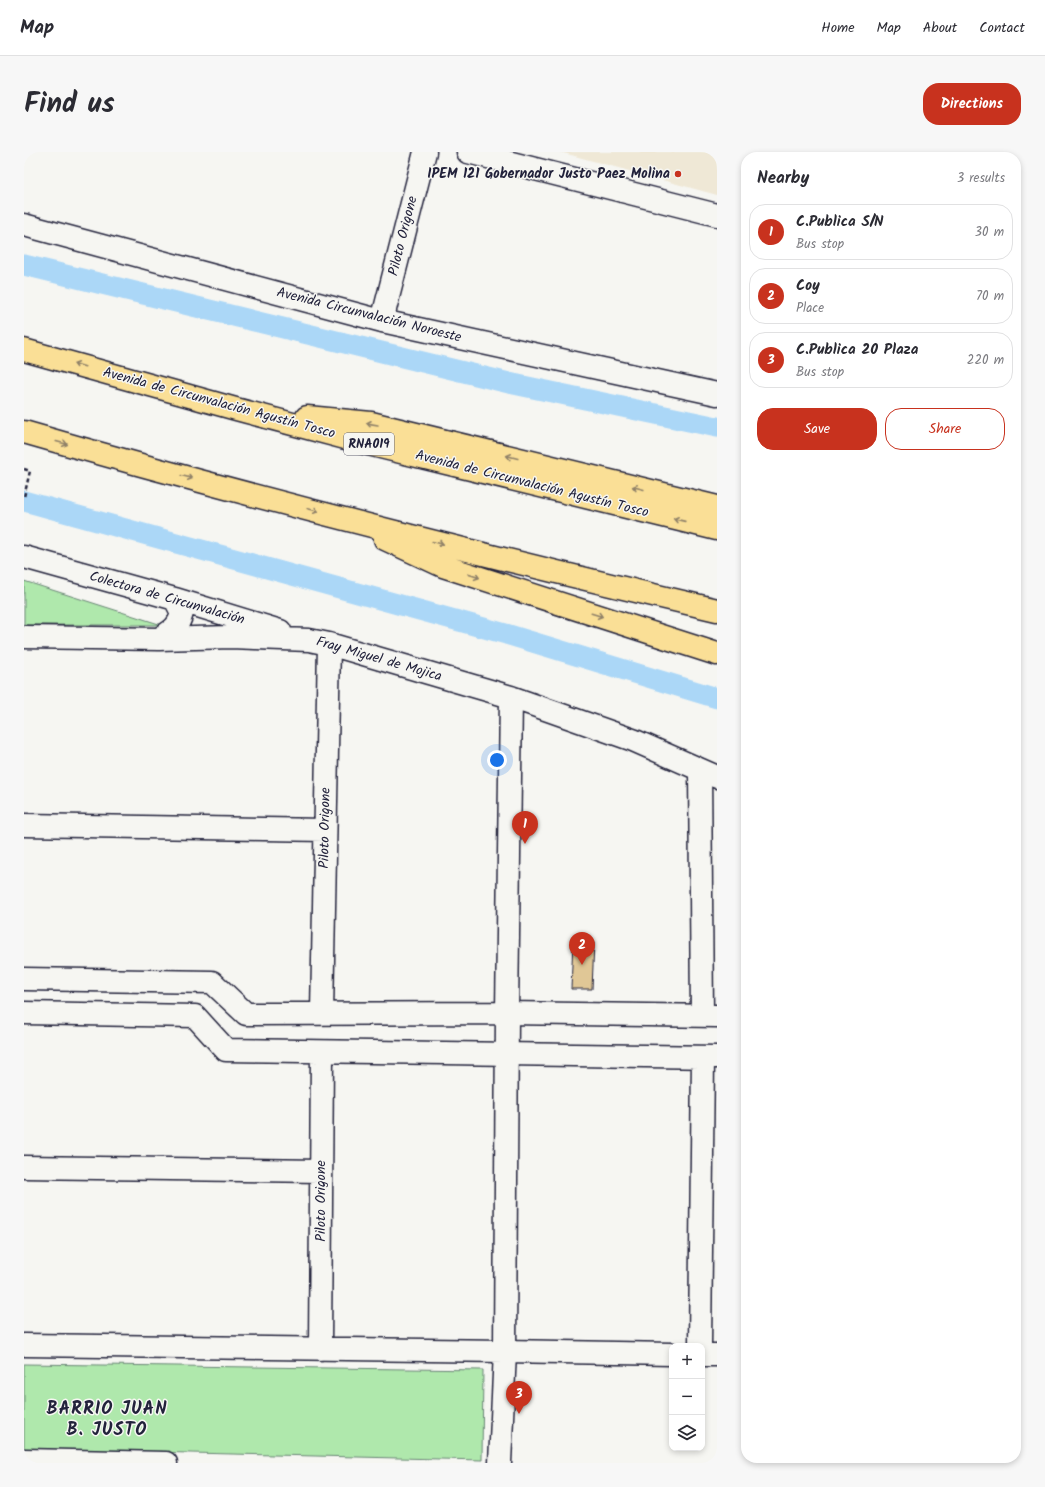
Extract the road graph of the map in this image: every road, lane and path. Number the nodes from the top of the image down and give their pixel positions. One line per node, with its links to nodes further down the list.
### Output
1 (425, 152): 5 (street, Piloto Origone)
2 (468, 152): 3 (street)
3 (717, 216)
4 (24, 225): 5 (street, Avenida Circunvalación Noroeste)
5 (382, 321): 7 (street, Avenida Circunvalación Noroeste)
6 (24, 350): 8 (highway, Avenida de Circunvalación Agustín Tosco / RNA019, one-way to 6)
7 (717, 394)
8 (236, 409): 12 (highway, one-way to 8); 14 (highway, Avenida de Circunvalación Agustín Tosco / RNA019, one-way to 8)
9 (24, 432): 13 (highway, one-way to 13)
10 (24, 469): 11 (path)
11 (24, 497)
12 (717, 507)
13 (335, 516): 17 (highway, one-way to 17); 21 (highway, one-way to 21)
14 (717, 529)
15 (24, 557): 16 (street, Colectora de Circunvalación)
16 (175, 599): 19 (street); 20 (street, Colectora de Circunvalación)
17 (717, 610)
18 (24, 637): 19 (street, Fray Miguel de Mojica)
19 (159, 639): 20 (street, Fray Miguel de Mojica)
20 (319, 642): 22 (street, Fray Miguel de Mojica); 25 (street, Piloto Origone)
21 (717, 654)
22 (511, 697): 23 (street, Fray Miguel de Mojica); 29 (street)
23 (709, 773): 30 (street)
24 (24, 825): 25 (street)
25 (325, 830): 28 (street, Piloto Origone)
26 (24, 979): 28 (street)
27 (24, 1013): 31 (street)
28 (322, 1013): 29 (street)
29 (507, 1014): 30 (street); 32 (street)
30 (710, 1016)
31 (322, 1052): 32 (street); 35 (street, Piloto Origone)
32 (507, 1053): 33 (street); 39 (street)
33 (710, 1057): 36 (street)
34 (24, 1167): 35 (street)
35 (321, 1171): 38 (street, Piloto Origone)
36 (700, 1343)
37 (24, 1345): 38 (street)
38 (320, 1349): 39 (street)
39 (505, 1351): 40 (street); 45 (street)
40 (669, 1354)
41 (705, 1355): 42 (street)
42 (717, 1355)
43 (24, 1460): 44 (street)
44 (166, 1463)
45 (500, 1463)

